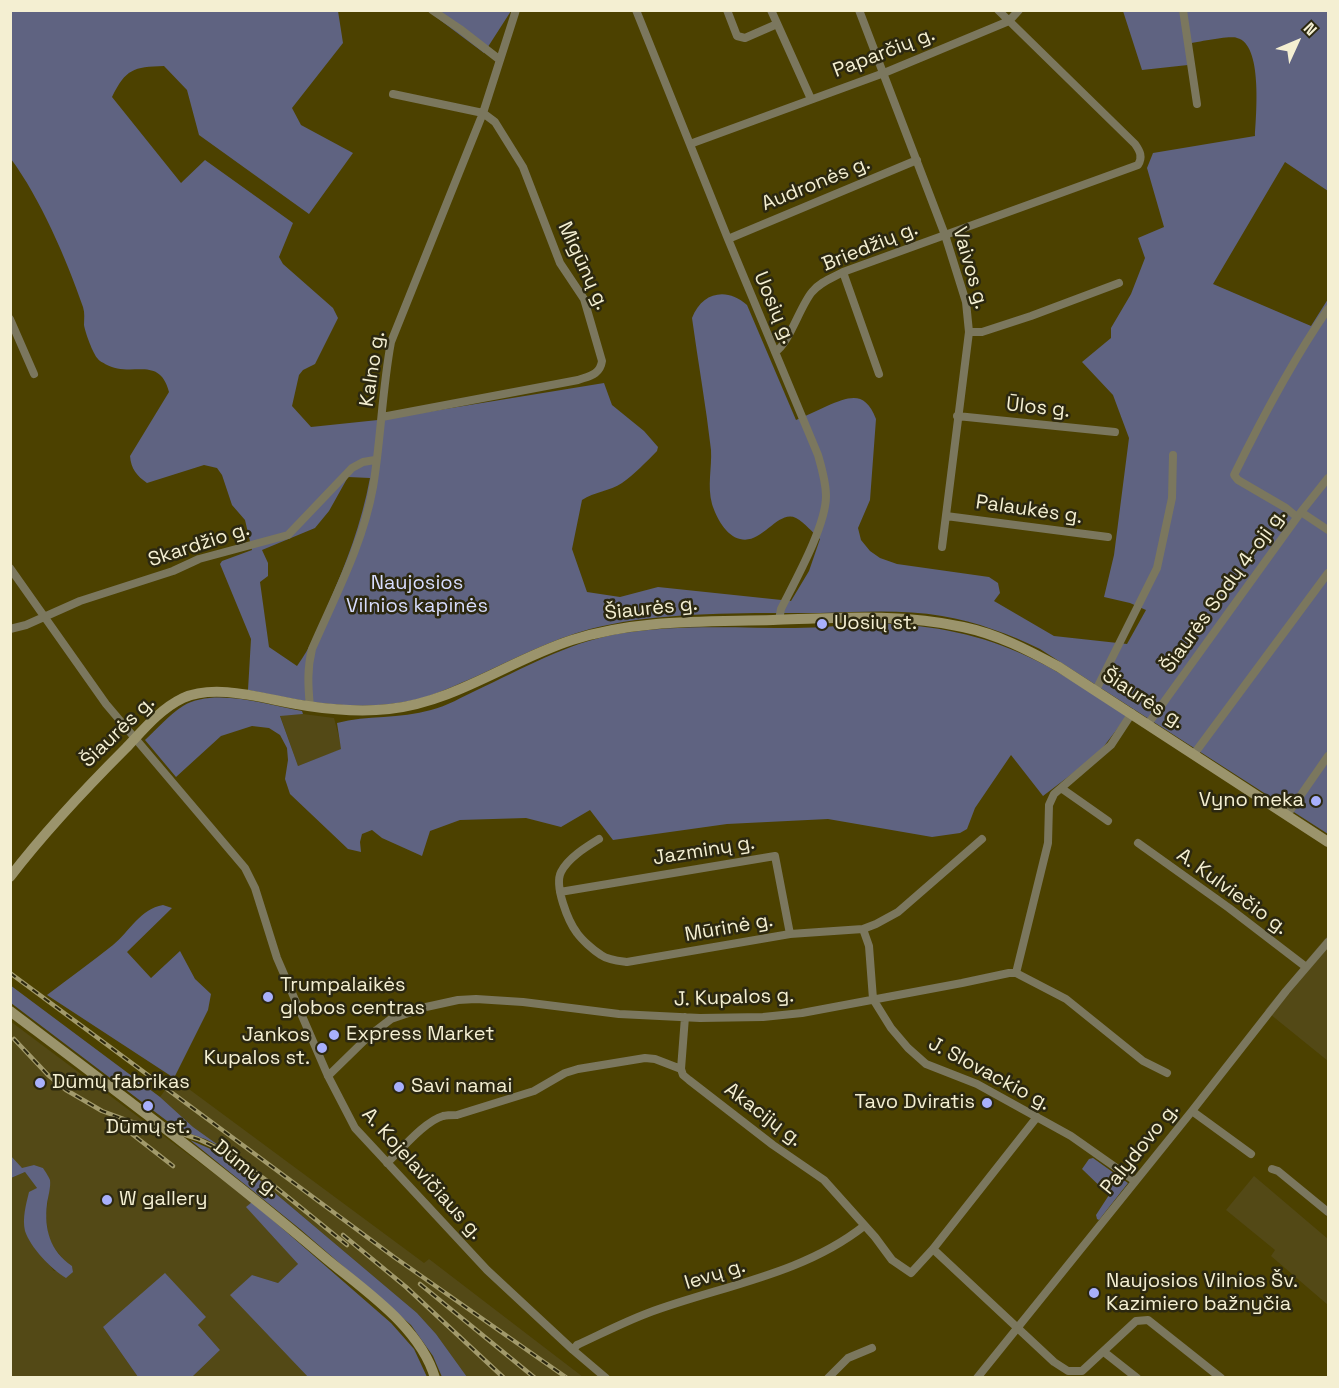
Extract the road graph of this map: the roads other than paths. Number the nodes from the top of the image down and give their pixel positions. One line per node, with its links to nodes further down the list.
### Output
1 (432, 10): 12 (street)
2 (516, 10): 12 (street, Kalno g.)
3 (636, 10): 18 (street, Uosių g.)
4 (727, 10): 11 (street)
5 (771, 10): 11 (street)
6 (859, 10): 13 (street, Vaivos g.)
7 (998, 10): 10 (street)
8 (1019, 10): 10 (street)
9 (1183, 10): 16 (street)
10 (1009, 21): 13 (street, Paparčių g.); 20 (street, Briedžių g.)
11 (777, 24): 15 (street)
12 (500, 60): 17 (street, Kalno g.)
13 (884, 73): 15 (street, Paparčių g.); 19 (street, Vaivos g.)
14 (393, 94): 17 (street)
15 (811, 99): 18 (street, Paparčių g.)
16 (1197, 104)
17 (483, 112): 31 (street, Kalno g.); 31 (street, Migūnų g.)
18 (690, 144): 21 (street, Uosių g.)
19 (917, 160): 20 (street, Vaivos g.); 21 (street, Audronės g.)
20 (945, 235): 22 (street, Briedžių g.); 26 (street, Vaivos g.)
21 (728, 238): 27 (street, Uosių g.)
22 (843, 272): 27 (street, Briedžių g.); 29 (street)
23 (1119, 283): 26 (street)
24 (1329, 309): 36 (street)
25 (10, 319): 28 (street)
26 (969, 333): 30 (street, Vaivos g.)
27 (775, 352): 44 (street, Uosių g.)
28 (34, 374)
29 (879, 374)
30 (957, 416): 32 (street, Ūlos g.); 37 (street, Vaivos g.)
31 (381, 417): 34 (street, Kalno g.)
32 (1115, 432)
33 (1173, 455): 46 (street)
34 (375, 460): 43 (street, Skardžio g.); 47 (street, Kalno g.)
35 (1329, 478): 36 (street, Šiaurės Sodų 4-oji g.)
36 (1299, 515): 38 (street); 49 (street, Šiaurės Sodų 4-oji g.)
37 (946, 516): 39 (street, Palaukės g.); 40 (street, Vaivos g.)
38 (1329, 530)
39 (1108, 537)
40 (942, 547)
41 (10, 568): 43 (street, A. Kojelavičiaus g.)
42 (1329, 573): 51 (street)
43 (45, 617): 45 (street, Skardžio g.); 50 (street, A. Kojelavičiaus g.)
44 (779, 620): 46 (main road, Šiaurės g.); 47 (main road, Šiaurės g.)
45 (10, 629)
46 (1096, 690): 48 (main road, Šiaurės g.)
47 (310, 707): 50 (main road, Šiaurės g.)
48 (1132, 713): 49 (main road, Šiaurės g.); 53 (street)
49 (1148, 724): 51 (main road, Šiaurės g.)
50 (135, 738): 60 (main road, Šiaurės g.); 72 (street, A. Kojelavičiaus g.)
51 (1194, 754): 54 (main road, Šiaurės g.)
52 (1329, 756): 54 (street)
53 (1061, 788): 55 (street); 66 (street)
54 (1287, 815): 58 (main road, Šiaurės g.)
55 (1108, 821)
56 (599, 838): 61 (street)
57 (982, 839): 62 (street, Mūrinė g.)
58 (1329, 842)
59 (1138, 843): 65 (street, A. Kulviečio g.)
60 (10, 877)
61 (560, 892): 63 (street, Mūrinė g.); 63 (street, Jazminų g.)
62 (863, 929): 63 (street, Mūrinė g.); 67 (street)
63 (790, 934)
64 (1329, 942): 65 (street, Palydovo g.)
65 (1306, 967): 73 (street, Palydovo g.)
66 (1016, 973): 67 (street, J. Kupalos g.); 71 (street)
67 (873, 999): 69 (street, J. Kupalos g.); 74 (street, J. Slovackio g.)
68 (10, 1011): 86 (main road, Dūmų g.)
69 (686, 1017): 70 (street); 72 (street, J. Kupalos g.)
70 (681, 1069): 76 (street, Akacijų g.); 80 (street, Akacijų g.)
71 (1167, 1073)
72 (328, 1076): 76 (street, A. Kojelavičiaus g.)
73 (1192, 1111): 75 (street); 78 (street, Palydovo g.)
74 (1037, 1117): 78 (street, J. Slovackio g.); 81 (street, Akacijų g.)
75 (1251, 1154)
76 (387, 1163): 84 (street, A. Kojelavičiaus g.)
77 (1272, 1169): 79 (street)
78 (1135, 1181): 82 (street, Palydovo g.)
79 (1329, 1212)
80 (864, 1226): 81 (street, Akacijų g.); 84 (street, Ievų g.)
81 (933, 1249): 82 (street)
82 (1018, 1327): 85 (street); 89 (street, Palydovo g.)
83 (872, 1348): 88 (street)
84 (573, 1350): 87 (street, A. Kojelavičiaus g.)
85 (1104, 1352): 90 (street); 91 (street)
86 (435, 1377)
87 (606, 1377)
88 (828, 1377)
89 (977, 1377)
90 (1137, 1377)
91 (1221, 1377)

